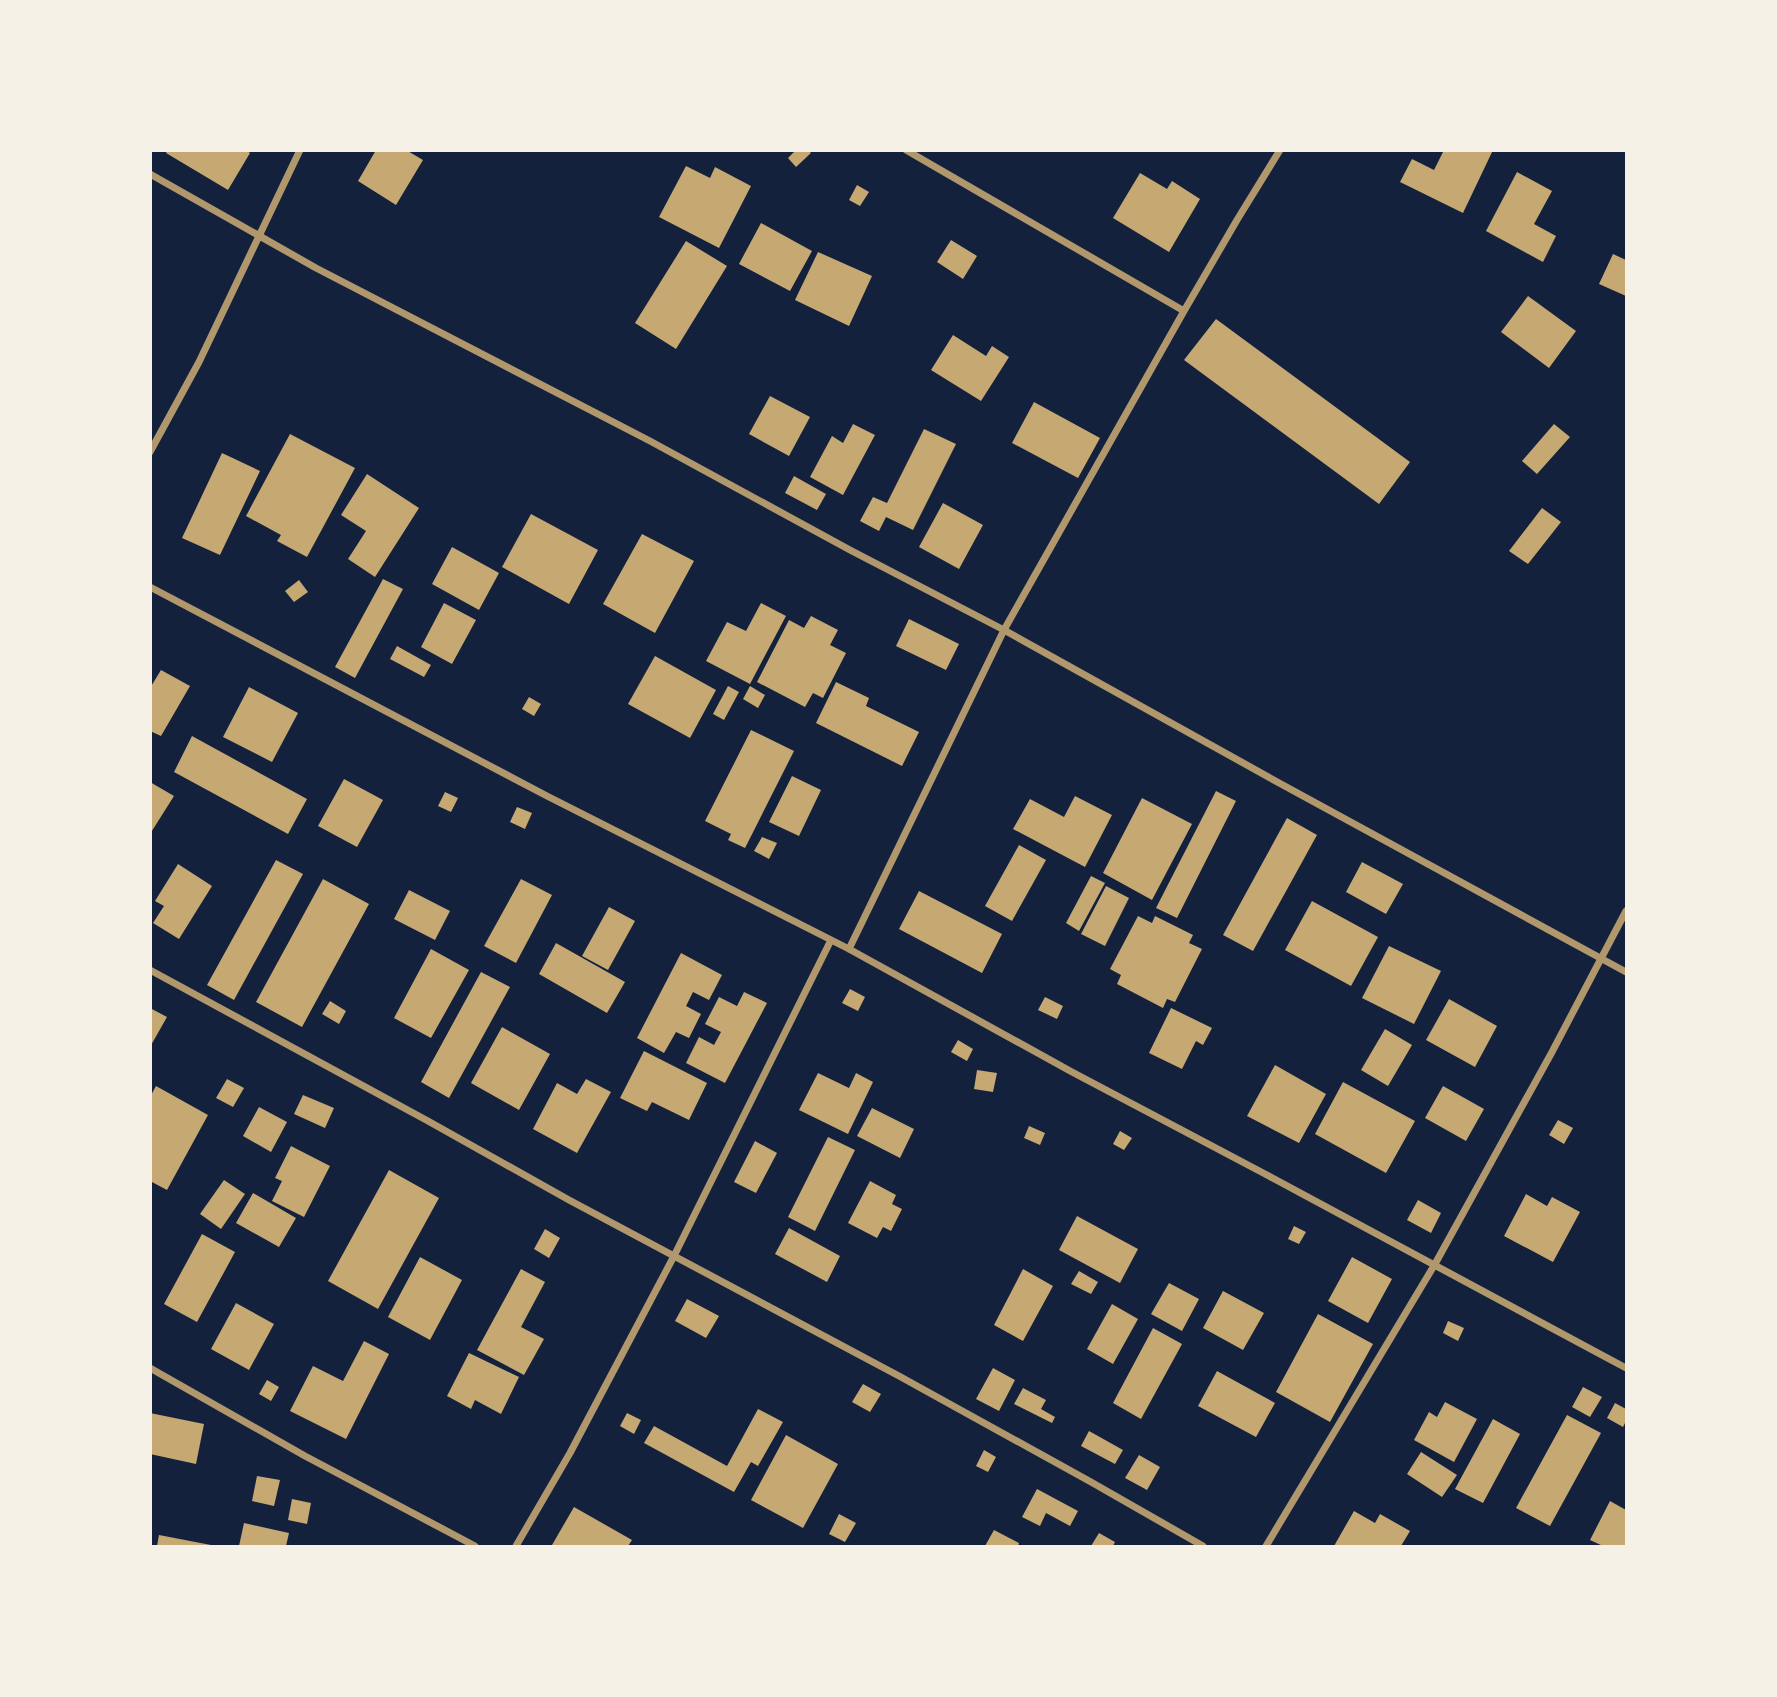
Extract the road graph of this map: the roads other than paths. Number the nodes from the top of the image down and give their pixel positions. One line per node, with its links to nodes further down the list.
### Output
1 (300, 150): 5 (street)
2 (906, 150): 6 (street)
3 (1280, 150): 6 (street)
4 (150, 174): 5 (street)
5 (258, 237): 7 (street); 9 (street)
6 (1184, 311): 9 (street)
7 (150, 452)
8 (150, 587): 11 (street)
9 (1004, 630): 12 (street); 13 (street)
10 (1626, 911): 13 (street)
11 (831, 940): 12 (street); 16 (street)
12 (849, 949): 17 (street)
13 (1601, 958): 15 (street); 17 (street)
14 (150, 970): 16 (street)
15 (1626, 972)
16 (674, 1256): 21 (street); 22 (street)
17 (1435, 1265): 18 (street); 23 (street)
18 (1626, 1367)
19 (150, 1368): 20 (street)
20 (475, 1546)
21 (516, 1546)
22 (1203, 1546)
23 (1266, 1546)

